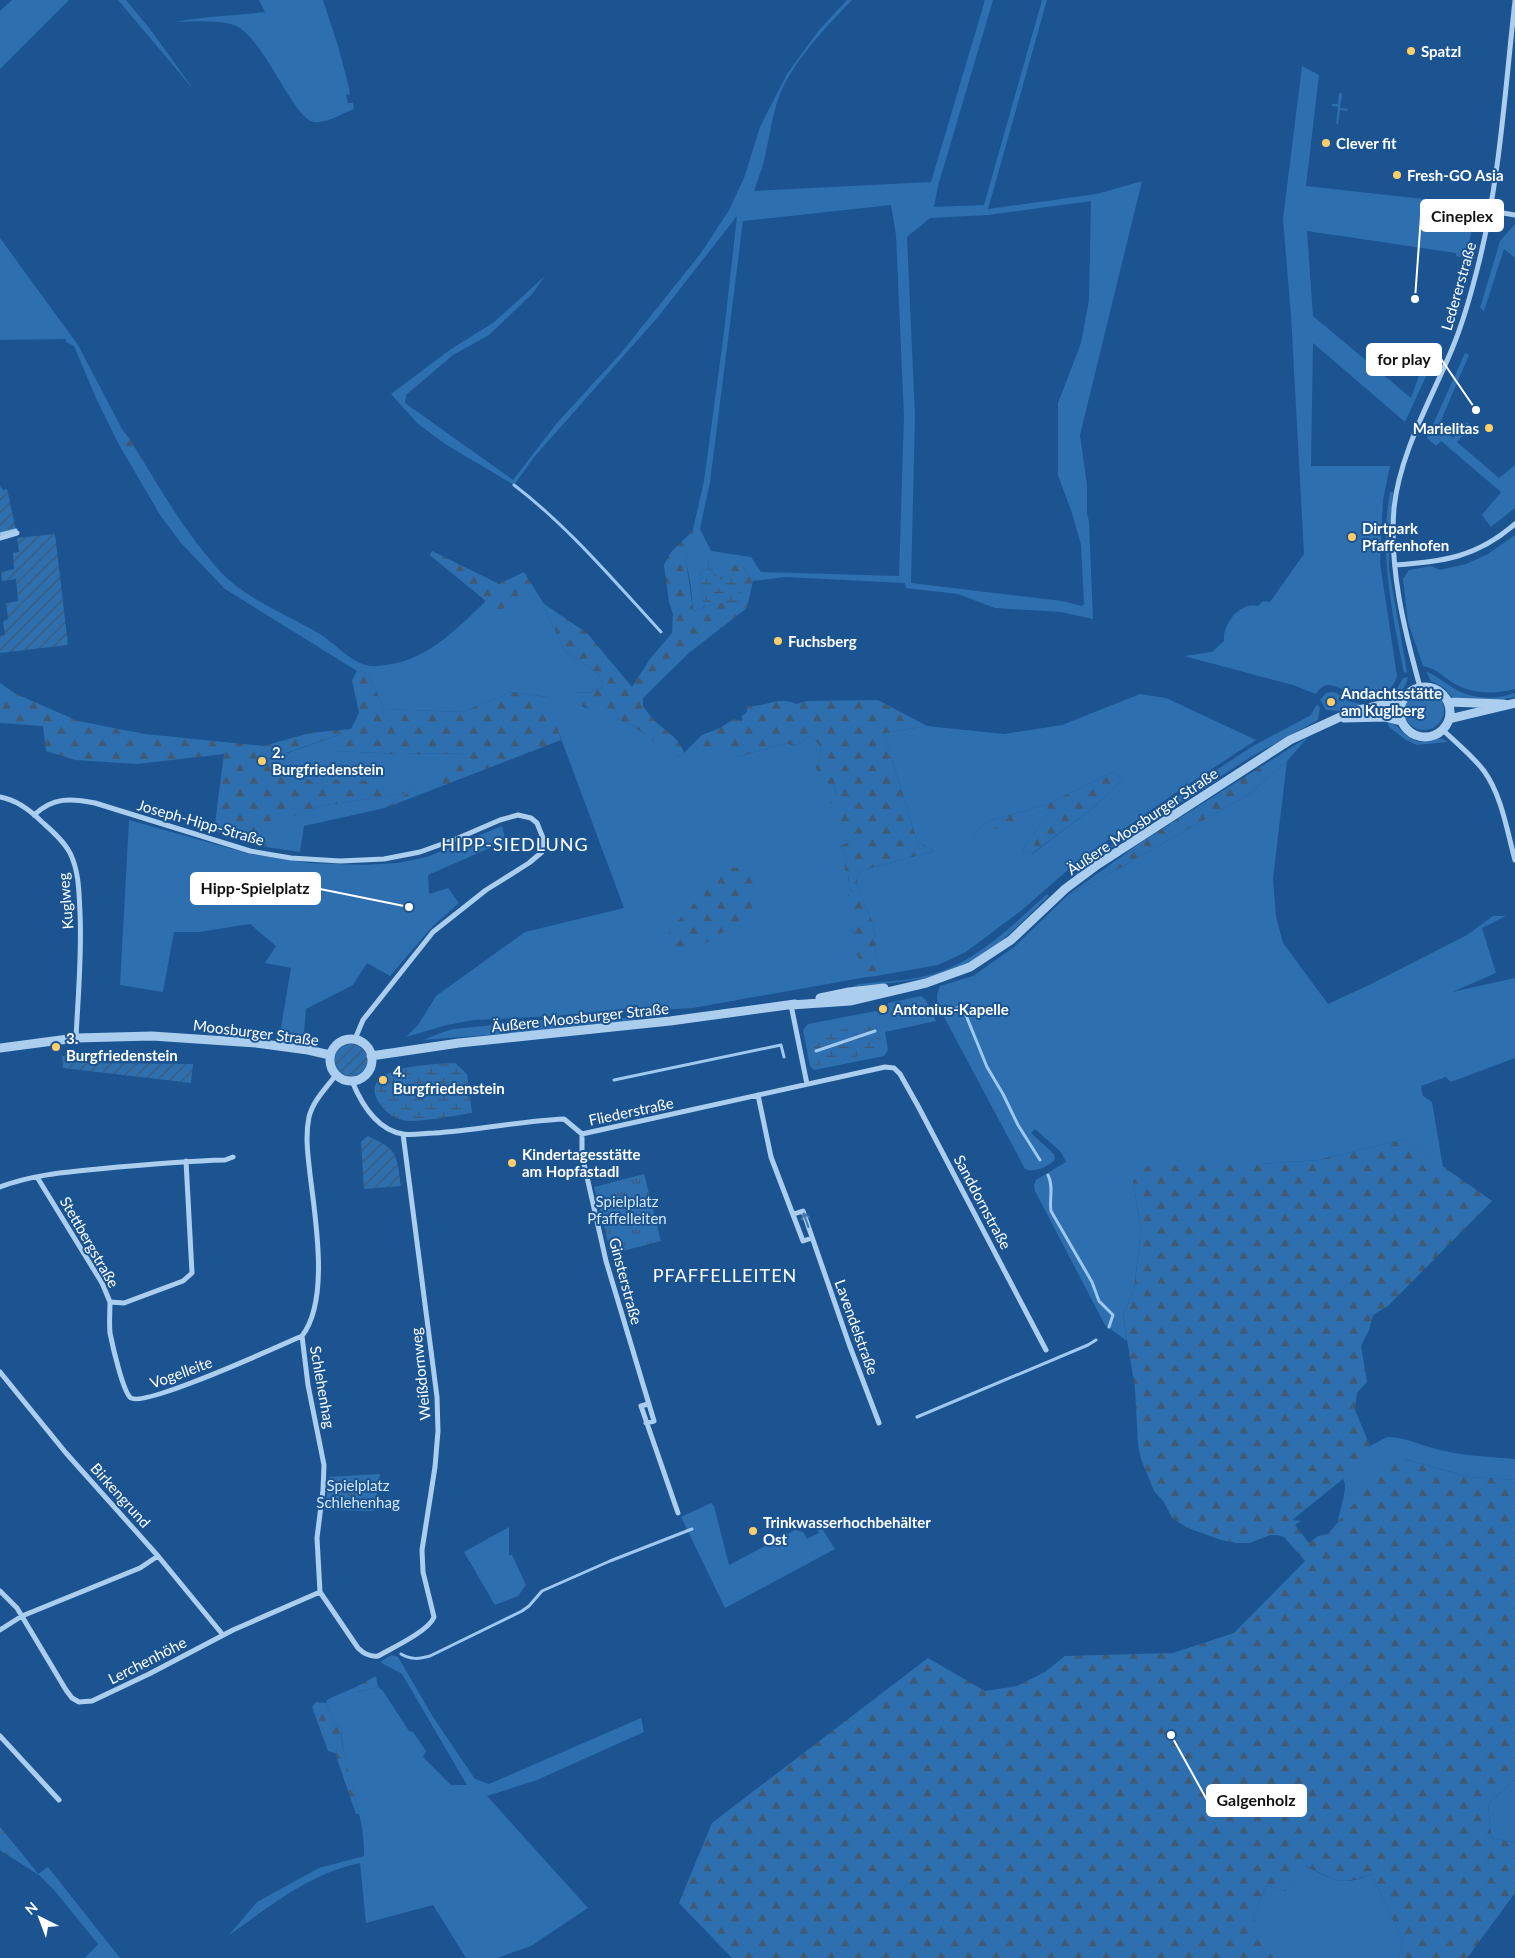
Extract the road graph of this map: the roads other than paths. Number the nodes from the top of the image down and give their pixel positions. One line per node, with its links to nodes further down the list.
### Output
1 (1515, 1): 2 (street, Ledererstraße)
2 (1491, 211): 3 (street); 7 (street, Ledererstraße)
3 (1515, 214)
4 (1515, 524): 7 (street)
5 (17, 533): 6 (street)
6 (0, 538)
7 (1395, 565): 8 (street, Ledererstraße)
8 (1420, 687): 9 (street, Äußere Moosburger Straße); 10 (street)
9 (1403, 700): 12 (street, Äußere Moosburger Straße); 14 (street)
10 (1448, 702): 11 (street); 13 (street)
11 (1511, 704): 13 (street)
12 (1336, 719): 14 (street, Äußere Moosburger Straße); 19 (street, Äußere Moosburger Straße)
13 (1449, 719): 15 (street)
14 (1402, 721): 15 (street)
15 (1442, 729): 18 (street)
16 (0, 797): 17 (street, Kuglweg)
17 (34, 815): 20 (street, Kuglweg); 21 (street, Joseph-Hipp-Straße)
18 (1515, 860)
19 (791, 1005): 24 (street, Äußere Moosburger Straße); 28 (street)
20 (76, 1038): 22 (street, Moosburger Straße); 23 (street, Moosburger Straße)
21 (355, 1039): 23 (street, Moosburger Straße); 24 (street)
22 (0, 1048)
23 (330, 1055): 26 (street, Moosburger Straße)
24 (371, 1056): 27 (street)
25 (894, 1068): 28 (street, Fliederstraße); 40 (street, Sanddornstraße)
26 (336, 1075): 27 (street); 39 (street, Schlehenhag)
27 (352, 1081): 30 (street)
28 (807, 1084): 29 (street, Fliederstraße)
29 (758, 1096): 31 (street, Fliederstraße); 36 (street, Lavendelstraße)
30 (403, 1134): 31 (street, Fliederstraße); 50 (street, Weißdornweg)
31 (582, 1134): 43 (street, Ginsterstraße)
32 (233, 1157): 33 (street, Stettbergstraße)
33 (186, 1161): 34 (street, Stettbergstraße); 38 (street, Stettbergstraße)
34 (37, 1177): 35 (street, Stettbergstraße); 38 (street, Stettbergstraße)
35 (0, 1187)
36 (794, 1214): 37 (street, Lavendelstraße, one-way to 36); 37 (street, Lavendelstraße)
37 (812, 1238): 42 (street, Lavendelstraße)
38 (110, 1302): 39 (street, Vogelleite)
39 (302, 1336): 46 (street, Schlehenhag)
40 (1046, 1350)
41 (0, 1372): 44 (street, Birkengrund)
42 (879, 1423)
43 (678, 1514)
44 (158, 1556): 47 (street); 49 (street, Birkengrund)
45 (0, 1591): 47 (street)
46 (320, 1592): 49 (street, Lerchenhöhe); 50 (street, Schlehenhag)
47 (22, 1616): 48 (street); 49 (street, Lerchenhöhe)
48 (0, 1630)
49 (223, 1635)
50 (378, 1656)
51 (0, 1736): 52 (street)
52 (59, 1800)

